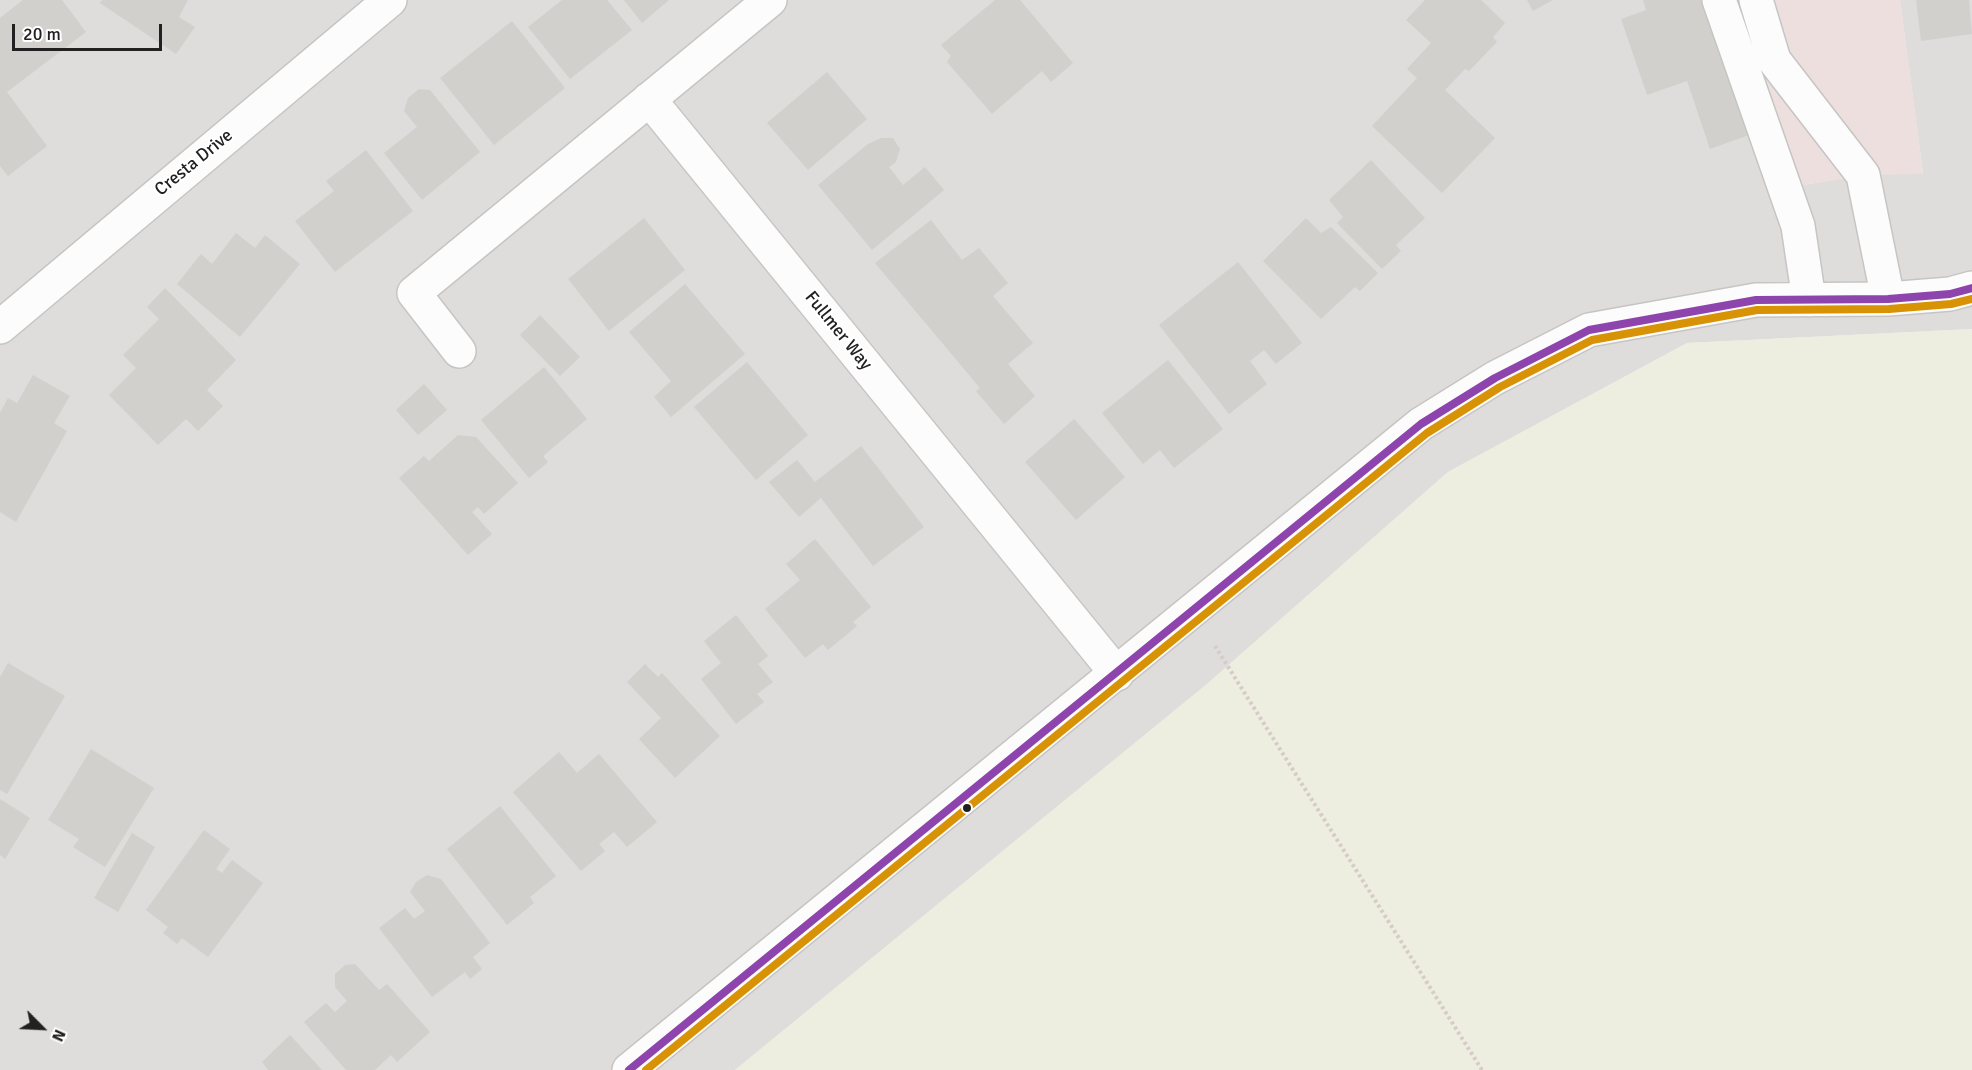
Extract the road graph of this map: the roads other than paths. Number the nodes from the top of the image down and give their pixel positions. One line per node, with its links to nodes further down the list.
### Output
1 (390, 0): 9 (street, Cresta Drive)
2 (770, 0): 5 (street)
3 (1719, 0): 8 (street)
4 (1756, 0): 7 (street)
5 (649, 99): 10 (street); 11 (street, Fullmer Way)
6 (1972, 288): 7 (street)
7 (1888, 299): 8 (street)
8 (1809, 300): 11 (street)
9 (0, 327)
10 (459, 351)
11 (1117, 674): 12 (street)
12 (629, 1070)

